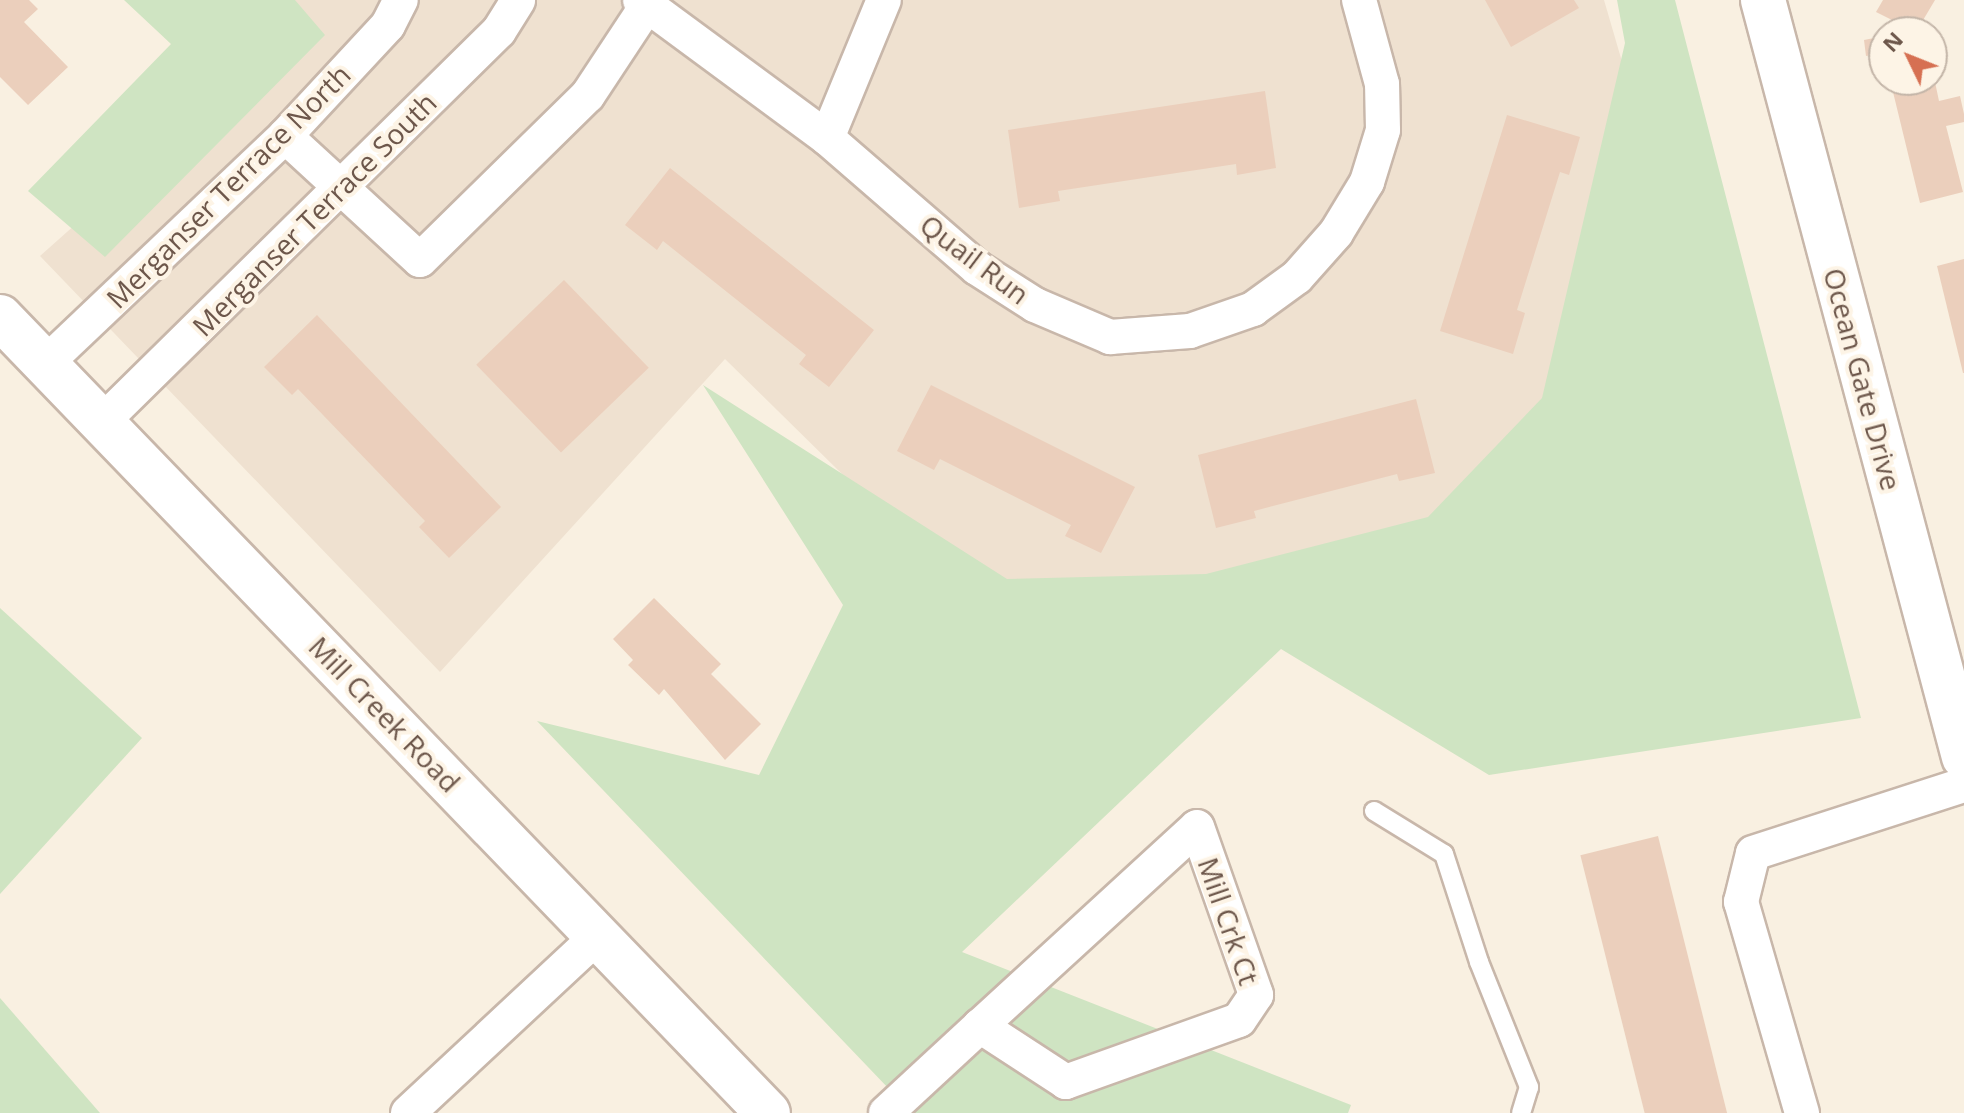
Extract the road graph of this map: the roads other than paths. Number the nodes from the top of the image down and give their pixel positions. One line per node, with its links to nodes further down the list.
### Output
1 (401, 0): 7 (street, Merganser Terrace North)
2 (518, 0): 9 (street, Merganser Terrace South)
3 (884, 0): 8 (street)
4 (1359, 0): 8 (street, Quail Run)
5 (1763, 0): 13 (street, Ocean Gate Drive)
6 (644, 2): 8 (street, Quail Run); 9 (street)
7 (285, 136): 9 (street); 11 (street, Merganser Terrace North)
8 (827, 138)
9 (344, 186): 12 (street, Merganser Terrace South)
10 (0, 317): 11 (street, Mill Creek Road)
11 (45, 364): 12 (street, Mill Creek Road)
12 (102, 422): 16 (street, Mill Creek Road)
13 (1964, 757)
14 (1964, 785): 22 (street)
15 (1374, 811): 21 (lane)
16 (599, 935): 18 (street); 19 (street, Mill Creek Road)
17 (980, 1026): 17 (street, Mill Crk Ct); 20 (street, Mill Crk Ct)
18 (408, 1113)
19 (768, 1113)
20 (886, 1113)
21 (1521, 1113)
22 (1802, 1113)

